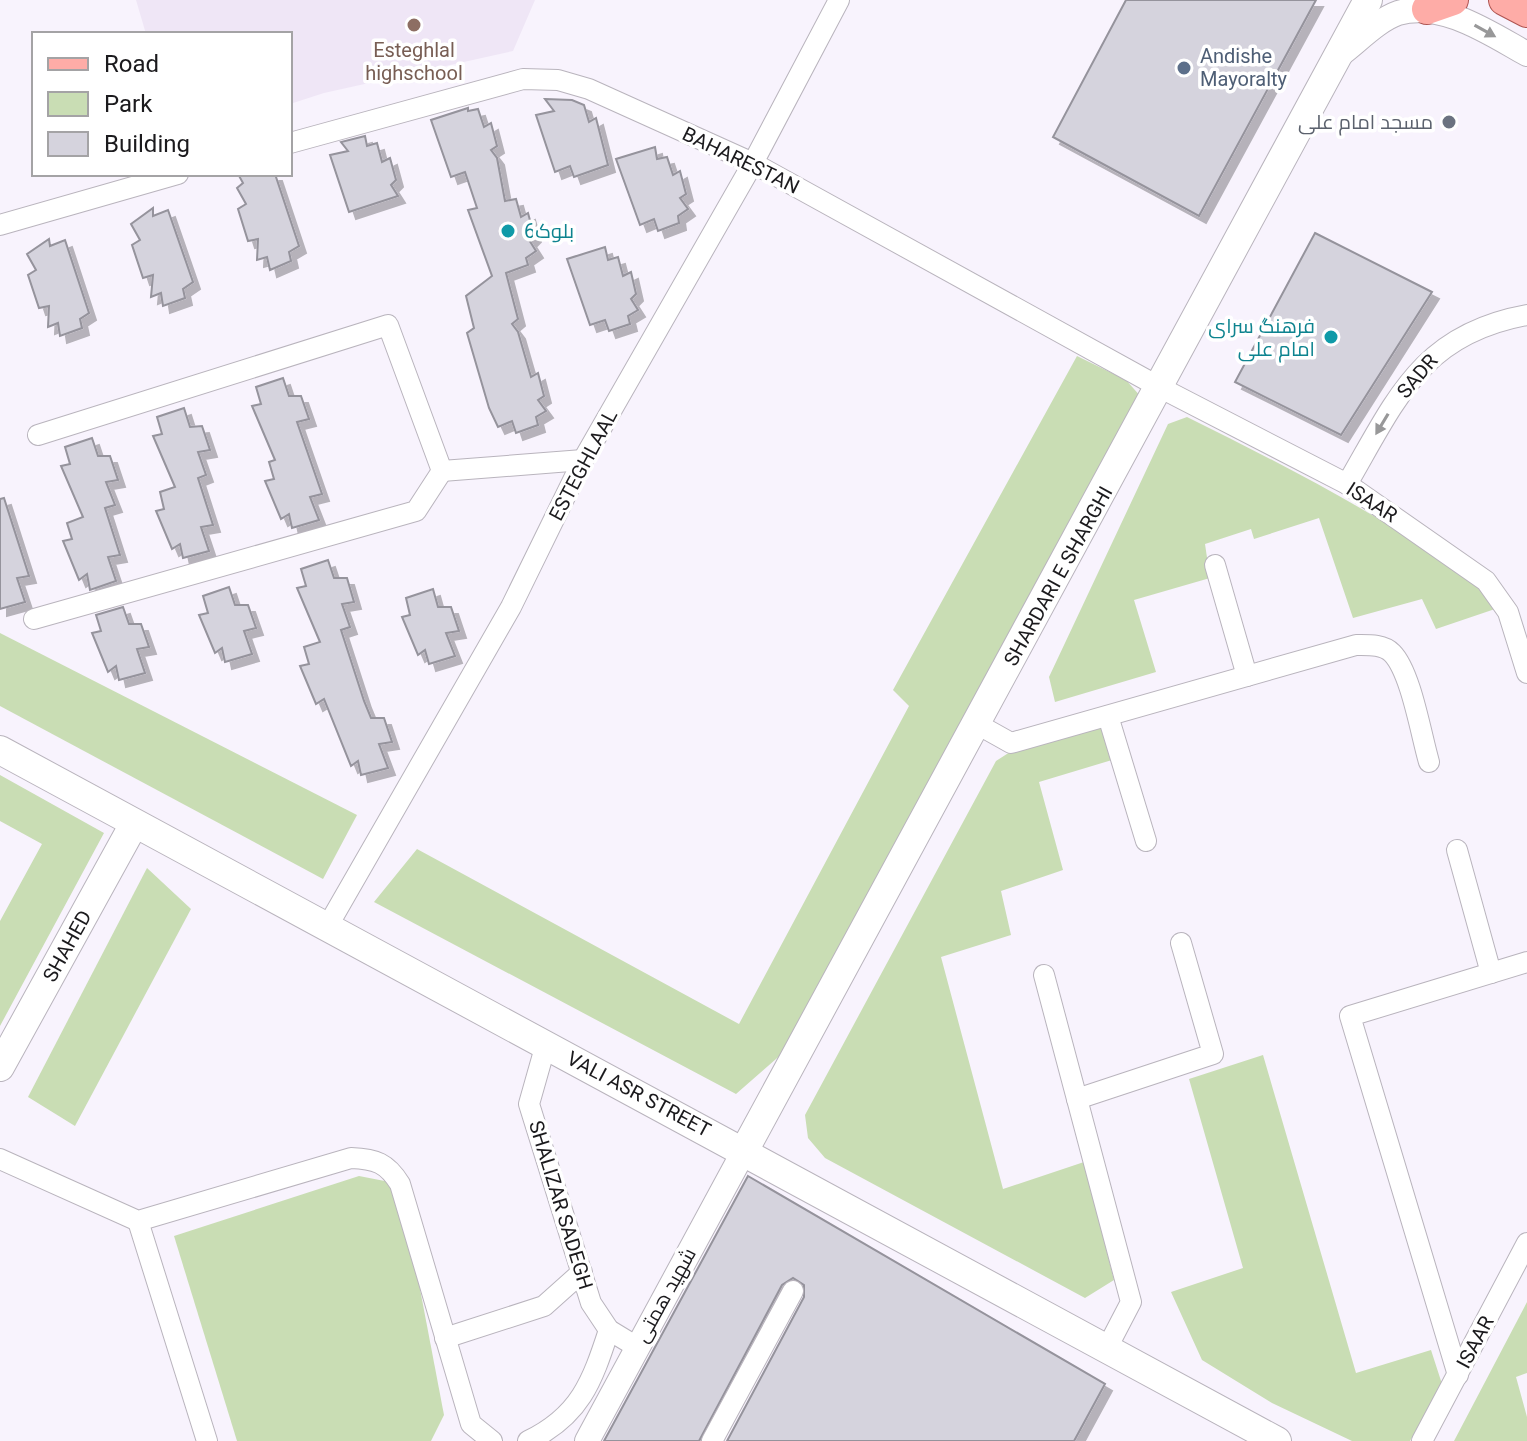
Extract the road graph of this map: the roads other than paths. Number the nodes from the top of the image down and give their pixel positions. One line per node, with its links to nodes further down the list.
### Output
1 (839, 0): 10 (street, ESTEGHLAAL)
2 (1349, 0): 7 (street)
3 (1368, 0): 7 (main road, SHARDARI E SHARGHI)
4 (1504, 0): 6 (main road)
5 (1440, 5): 7 (street); 8 (street, one-way to 8)
6 (1527, 12)
7 (1342, 53): 14 (main road, SHARDARI E SHARGHI)
8 (1527, 54)
9 (292, 142): 10 (street, BAHARESTAN)
10 (753, 163): 14 (street, BAHARESTAN); 16 (street, ESTEGHLAAL)
11 (171, 176): 12 (street)
12 (0, 225)
13 (1527, 315): 18 (street, SADR, one-way to 18)
14 (1161, 388): 18 (street, ISAAR); 24 (main road, SHARDARI E SHARGHI)
15 (38, 435): 17 (street)
16 (583, 460): 17 (street); 30 (street, ESTEGHLAAL)
17 (442, 471): 20 (street)
18 (1347, 484): 21 (street, ISAAR)
19 (1215, 565): 22 (street)
20 (34, 619)
21 (1527, 673)
22 (1247, 676): 23 (street); 26 (street)
23 (1108, 716): 24 (street); 28 (street)
24 (977, 724): 38 (main road, SHARDARI E SHARGHI)
25 (0, 750): 27 (main road, VALI ASR STREET)
26 (1429, 762)
27 (134, 824): 30 (main road, VALI ASR STREET); 36 (main road, SHAHED)
28 (1146, 841)
29 (1457, 850): 33 (street)
30 (326, 929): 35 (main road, VALI ASR STREET)
31 (1181, 943): 37 (street)
32 (1527, 962): 33 (street)
33 (1491, 973): 48 (street)
34 (1044, 975): 37 (street)
35 (546, 1044): 38 (main road, VALI ASR STREET); 42 (street, SHALIZAR SADEGH)
36 (0, 1067)
37 (1077, 1099): 47 (street)
38 (744, 1151): 46 (street, شهید همتی); 47 (main road, VALI ASR STREET)
39 (0, 1159): 40 (street)
40 (138, 1221): 45 (street); 50 (street)
41 (1527, 1243): 48 (street, ISAAR)
42 (582, 1272): 44 (street, SHALIZAR SADEGH); 45 (street)
43 (793, 1291): 54 (street)
44 (609, 1330): 46 (street, SHALIZAR SADEGH); 52 (street)
45 (445, 1338): 49 (street)
46 (637, 1347): 53 (street, شهید همتی)
47 (1106, 1350): 55 (main road, VALI ASR STREET)
48 (1458, 1375): 56 (street, ISAAR)
49 (467, 1433): 51 (street)
50 (207, 1441)
51 (492, 1441)
52 (528, 1441)
53 (587, 1441)
54 (712, 1441)
55 (1277, 1441)
56 (1422, 1441)

